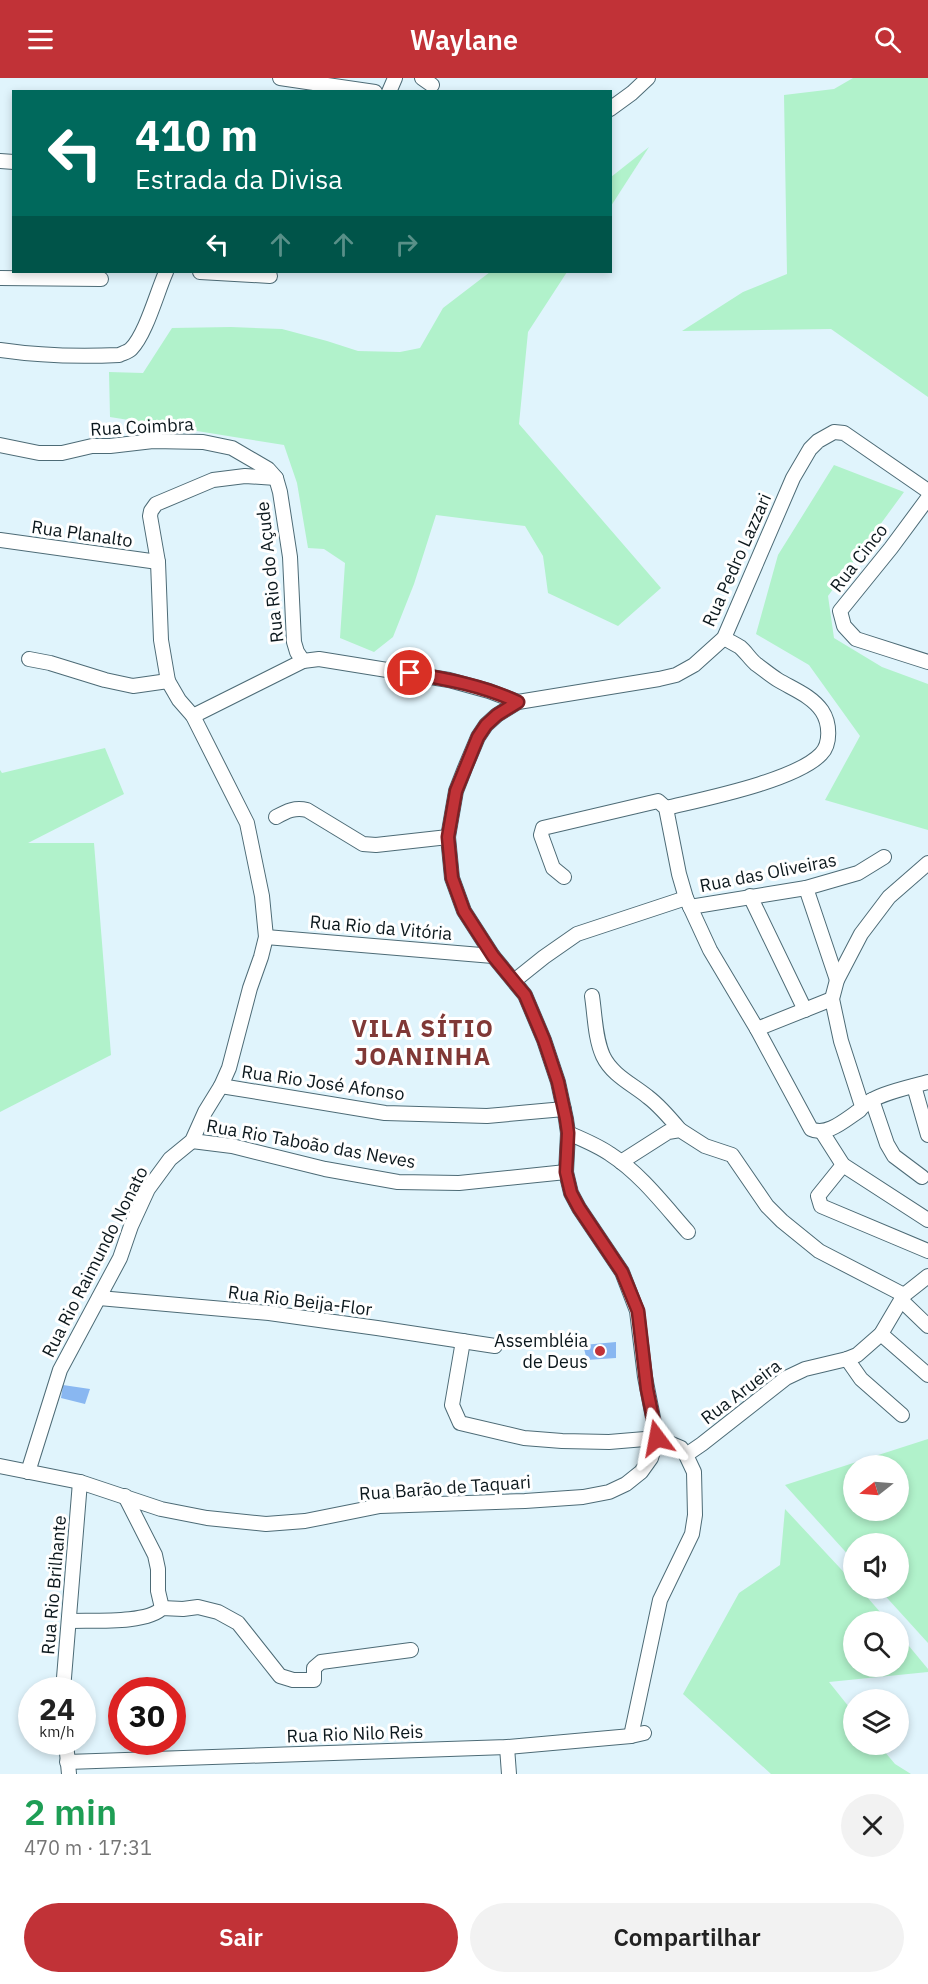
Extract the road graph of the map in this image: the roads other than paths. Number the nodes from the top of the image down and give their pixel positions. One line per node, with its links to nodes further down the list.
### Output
1 (280, 78): 3 (street)
2 (648, 78): 4 (street)
3 (361, 90)
4 (612, 108)
5 (166, 273): 10 (street)
6 (218, 273): 7 (street)
7 (270, 276)
8 (0, 278): 9 (street)
9 (101, 279)
10 (0, 350)
11 (0, 445): 12 (street, Rua Coimbra)
12 (276, 478): 16 (street, Rua Rio Raimundo Nonato); 19 (street, Rua Rio do Açude)
13 (928, 491): 17 (street, Rua Pedro Lazzari)
14 (928, 498): 20 (street, Rua Cinco)
15 (0, 540): 16 (street, Rua Planalto)
16 (158, 562): 21 (street, Rua Rio Raimundo Nonato)
17 (724, 638): 22 (street, Rua Pedro Lazzari); 24 (street)
18 (29, 659): 21 (street)
19 (303, 661): 22 (street); 23 (street)
20 (928, 662)
21 (168, 681): 23 (street, Rua Rio Raimundo Nonato)
22 (518, 702): 26 (street)
23 (193, 716): 33 (street, Rua Rio Raimundo Nonato)
24 (666, 808): 29 (street); 32 (street)
25 (276, 817): 26 (street)
26 (448, 837): 34 (street)
27 (884, 857): 30 (street, Rua das Oliveiras)
28 (928, 863): 35 (street)
29 (564, 877)
30 (806, 888): 31 (street, Rua das Oliveiras); 35 (street)
31 (750, 896): 32 (street, Rua das Oliveiras); 39 (street)
32 (688, 902): 36 (street, Rua das Oliveiras); 40 (street)
33 (266, 937): 34 (street, Rua Rio da Vitória); 42 (street, Rua Rio Raimundo Nonato)
34 (493, 956): 36 (street)
35 (837, 980): 38 (street)
36 (514, 981): 45 (street)
37 (592, 996): 46 (street)
38 (832, 999): 39 (street); 44 (street)
39 (806, 1010): 40 (street)
40 (757, 1029): 47 (street)
41 (928, 1082): 43 (street)
42 (221, 1086): 45 (street, Rua Rio José Afonso); 50 (street, Rua Rio Raimundo Nonato)
43 (914, 1086): 44 (street); 49 (street)
44 (867, 1103): 47 (street); 54 (street)
45 (564, 1109): 48 (street)
46 (680, 1130): 51 (street); 59 (street)
47 (822, 1132): 52 (street)
48 (568, 1133): 51 (street); 53 (street)
49 (928, 1135)
50 (192, 1141): 53 (street, Rua Rio Taboão das Neves); 60 (street, Rua Rio Raimundo Nonato)
51 (621, 1162): 56 (street)
52 (843, 1165): 55 (street); 57 (street)
53 (566, 1172): 68 (street)
54 (922, 1177)
55 (928, 1220)
56 (688, 1232)
57 (928, 1251)
58 (928, 1276): 59 (street, Rua Arueira)
59 (902, 1297): 61 (street); 62 (street, Rua Arueira)
60 (99, 1298): 63 (street, Rua Rio Beija-Flor); 71 (street, Rua Rio Raimundo Nonato)
61 (928, 1326)
62 (881, 1334): 65 (street, Rua Arueira); 66 (street)
63 (463, 1341): 64 (street, Rua Rio Beija-Flor); 68 (street)
64 (495, 1347)
65 (847, 1359): 67 (street); 69 (street, Rua Arueira)
66 (928, 1375)
67 (902, 1415)
68 (657, 1438): 69 (street); 73 (street, Rua Barão de Taquari)
69 (686, 1455): 78 (street, Rua Rio Nilo Reis)
70 (0, 1466): 71 (street, Rua Barão de Taquari)
71 (28, 1472): 72 (street, Rua Barão de Taquari)
72 (80, 1482): 73 (street, Rua Barão de Taquari); 75 (street, Rua Rio Brilhante)
73 (125, 1496): 74 (street)
74 (162, 1608): 75 (street); 76 (street)
75 (69, 1622): 77 (street, Rua Rio Brilhante)
76 (411, 1650)
77 (64, 1677)
78 (507, 1747): 79 (street, Rua Rio Nilo Reis); 80 (street)
79 (68, 1768)
80 (509, 1774)

